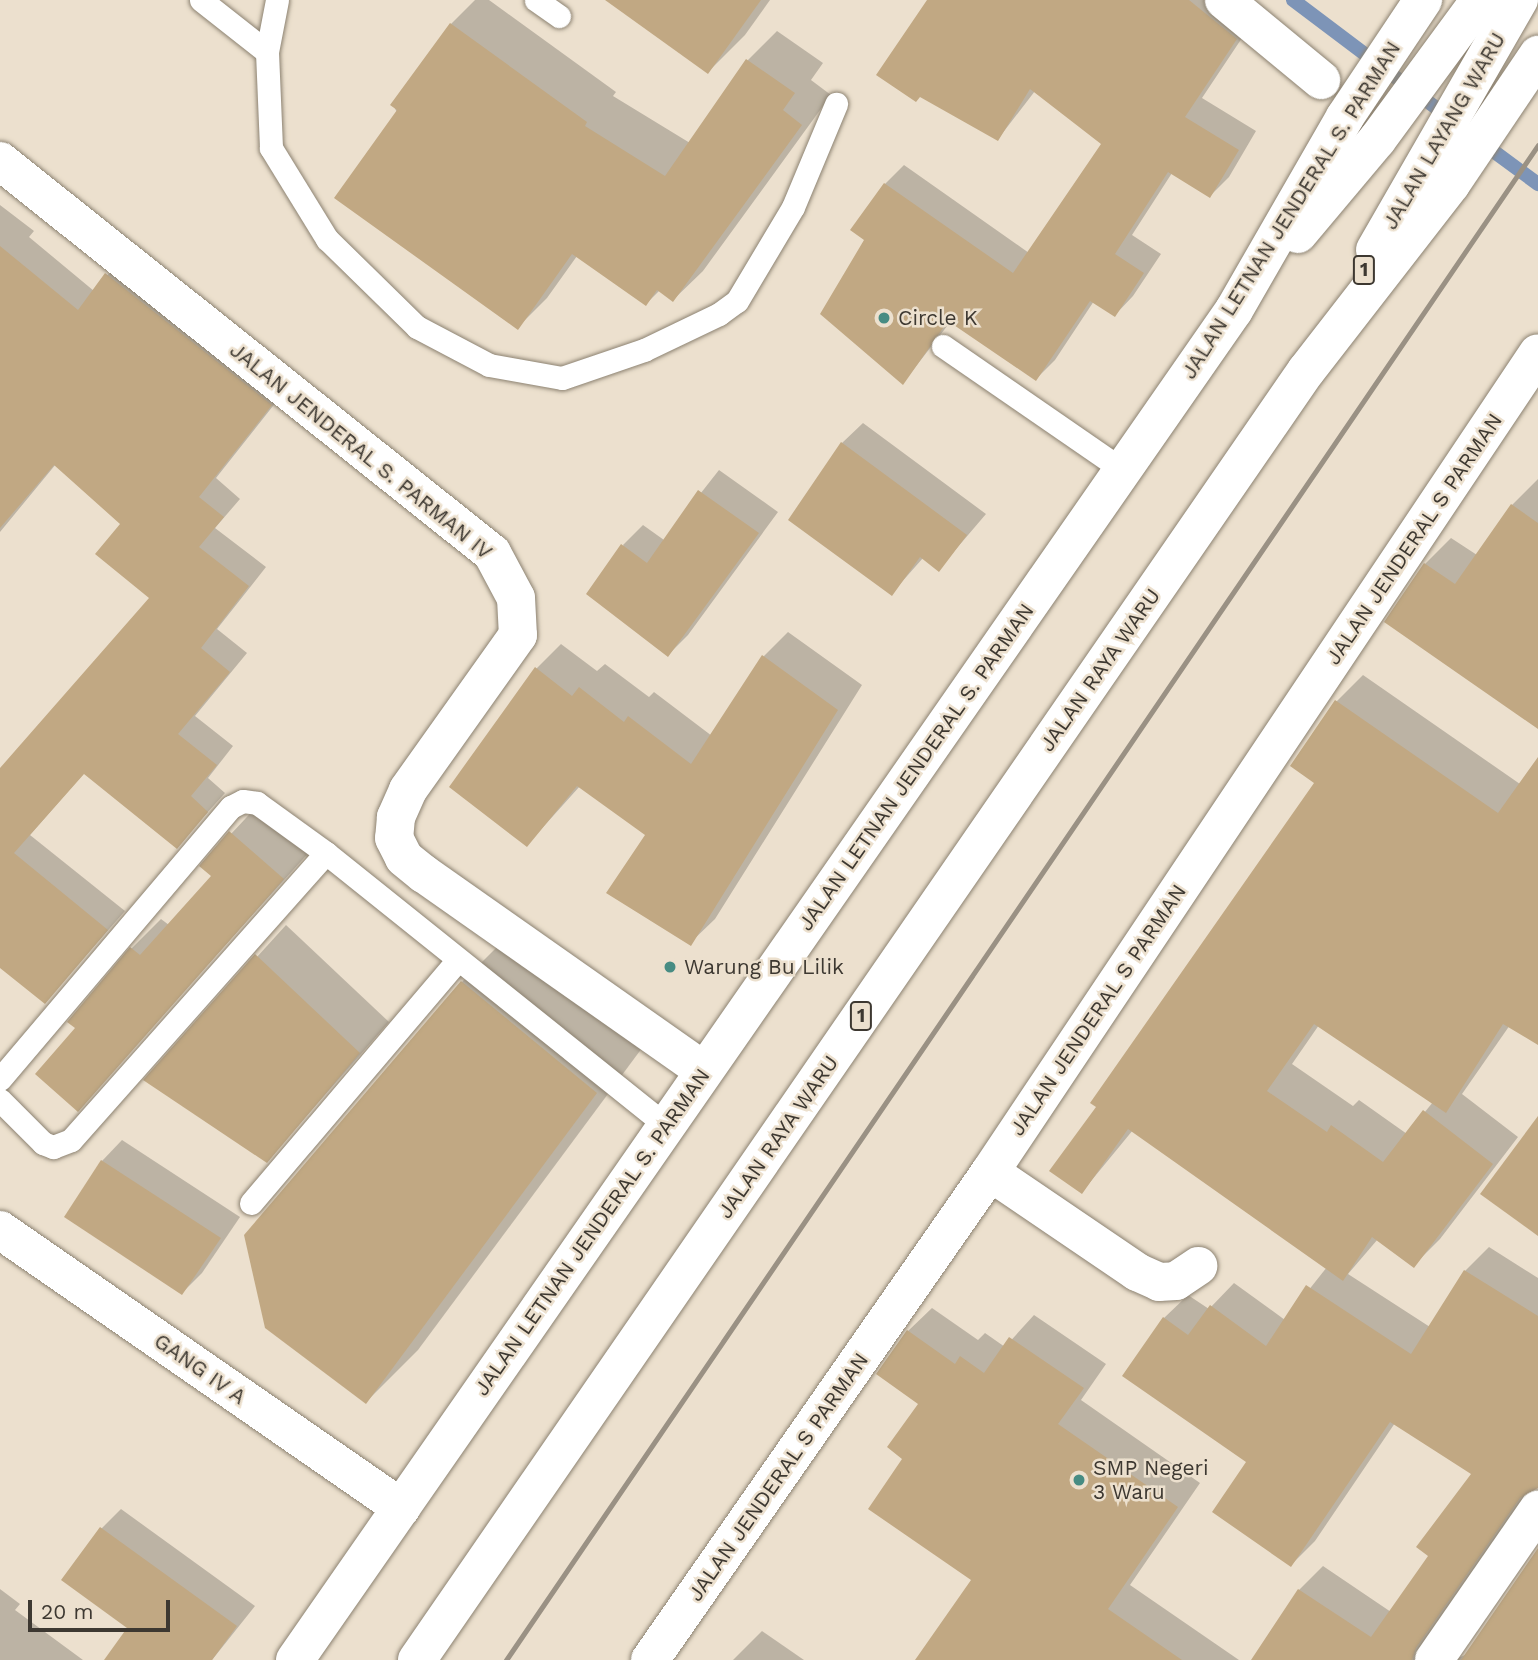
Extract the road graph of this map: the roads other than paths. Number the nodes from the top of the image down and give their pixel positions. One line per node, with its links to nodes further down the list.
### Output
1 (201, 0): 9 (lane)
2 (277, 0): 9 (lane)
3 (536, 0): 8 (lane)
4 (1224, 0): 11 (main road)
5 (1423, 0): 15 (main road, JALAN LETNAN JENDERAL S. PARMAN)
6 (1480, 0): 15 (main road, JALAN LAYANG WARU)
7 (1518, 0): 14 (main road, JALAN LAYANG WARU)
8 (559, 16)
9 (267, 52): 12 (lane)
10 (1538, 55): 14 (main road)
11 (1321, 80)
12 (836, 104)
13 (0, 161): 21 (main road, JALAN JENDERAL S. PARMAN IV)
14 (1437, 176): 32 (main road, JALAN RAYA WARU / 1)
15 (1234, 310): 18 (main road, JALAN LETNAN JENDERAL S. PARMAN)
16 (943, 346): 18 (lane)
17 (1538, 354): 25 (main road, JALAN JENDERAL S PARMAN)
18 (1123, 470): 21 (main road, JALAN LETNAN JENDERAL S. PARMAN)
19 (326, 853): 20 (lane); 22 (lane); 23 (lane)
20 (458, 960): 24 (lane); 26 (lane)
21 (704, 1071): 24 (main road, JALAN LETNAN JENDERAL S. PARMAN)
22 (0, 1079)
23 (0, 1100)
24 (667, 1126): 29 (main road, JALAN LETNAN JENDERAL S. PARMAN)
25 (989, 1172): 28 (main road); 33 (main road, JALAN JENDERAL S PARMAN)
26 (251, 1203)
27 (0, 1230): 29 (main road, GANG IV A)
28 (1198, 1266)
29 (401, 1508): 31 (main road, JALAN LETNAN JENDERAL S. PARMAN)
30 (1538, 1510): 34 (main road)
31 (295, 1660)
32 (416, 1660)
33 (650, 1660)
34 (1434, 1660)

